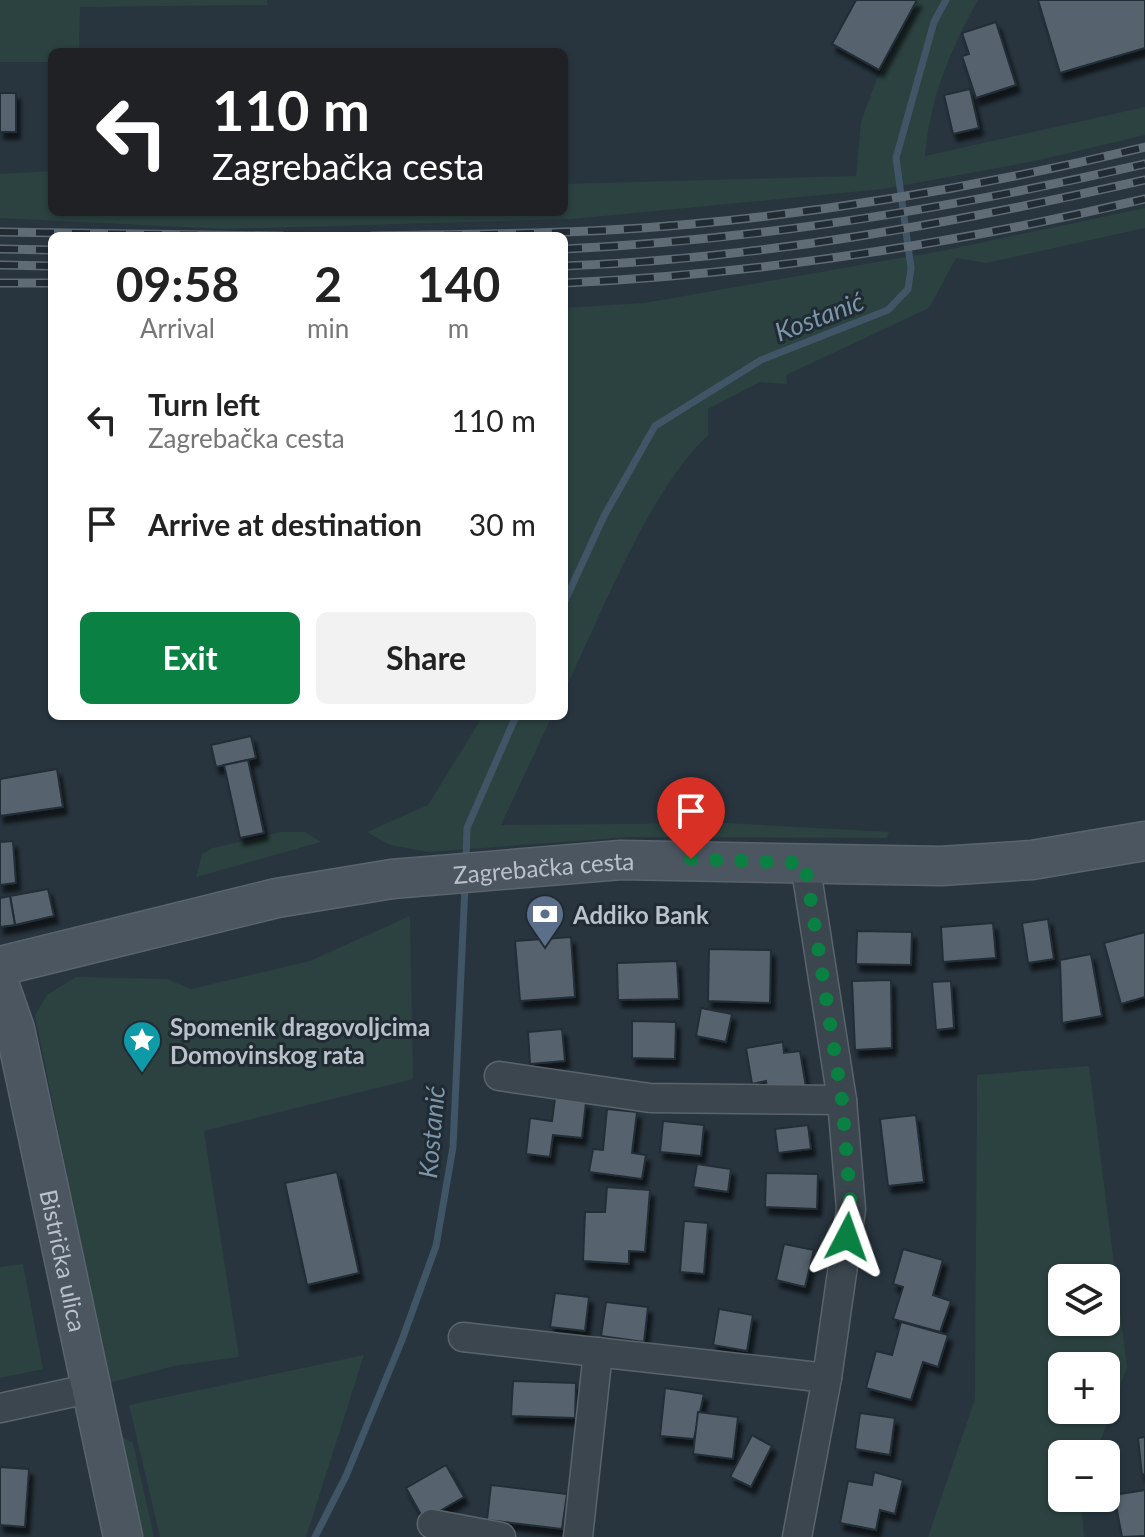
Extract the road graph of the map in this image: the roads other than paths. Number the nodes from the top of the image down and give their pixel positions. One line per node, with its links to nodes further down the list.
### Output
1 (1145, 841): 2 (main road, Zagrebačka cesta)
2 (805, 863): 3 (main road, Zagrebačka cesta); 6 (street)
3 (0, 966)
4 (0, 986): 10 (main road, Bistrička ulica)
5 (499, 1076): 6 (street)
6 (842, 1100): 9 (street)
7 (463, 1337): 8 (street)
8 (598, 1352): 9 (street); 15 (street)
9 (827, 1378): 16 (street)
10 (92, 1388): 11 (street); 13 (main road, Bistrička ulica)
11 (0, 1408)
12 (432, 1524): 14 (street)
13 (123, 1537)
14 (501, 1537)
15 (578, 1537)
16 (797, 1537)

